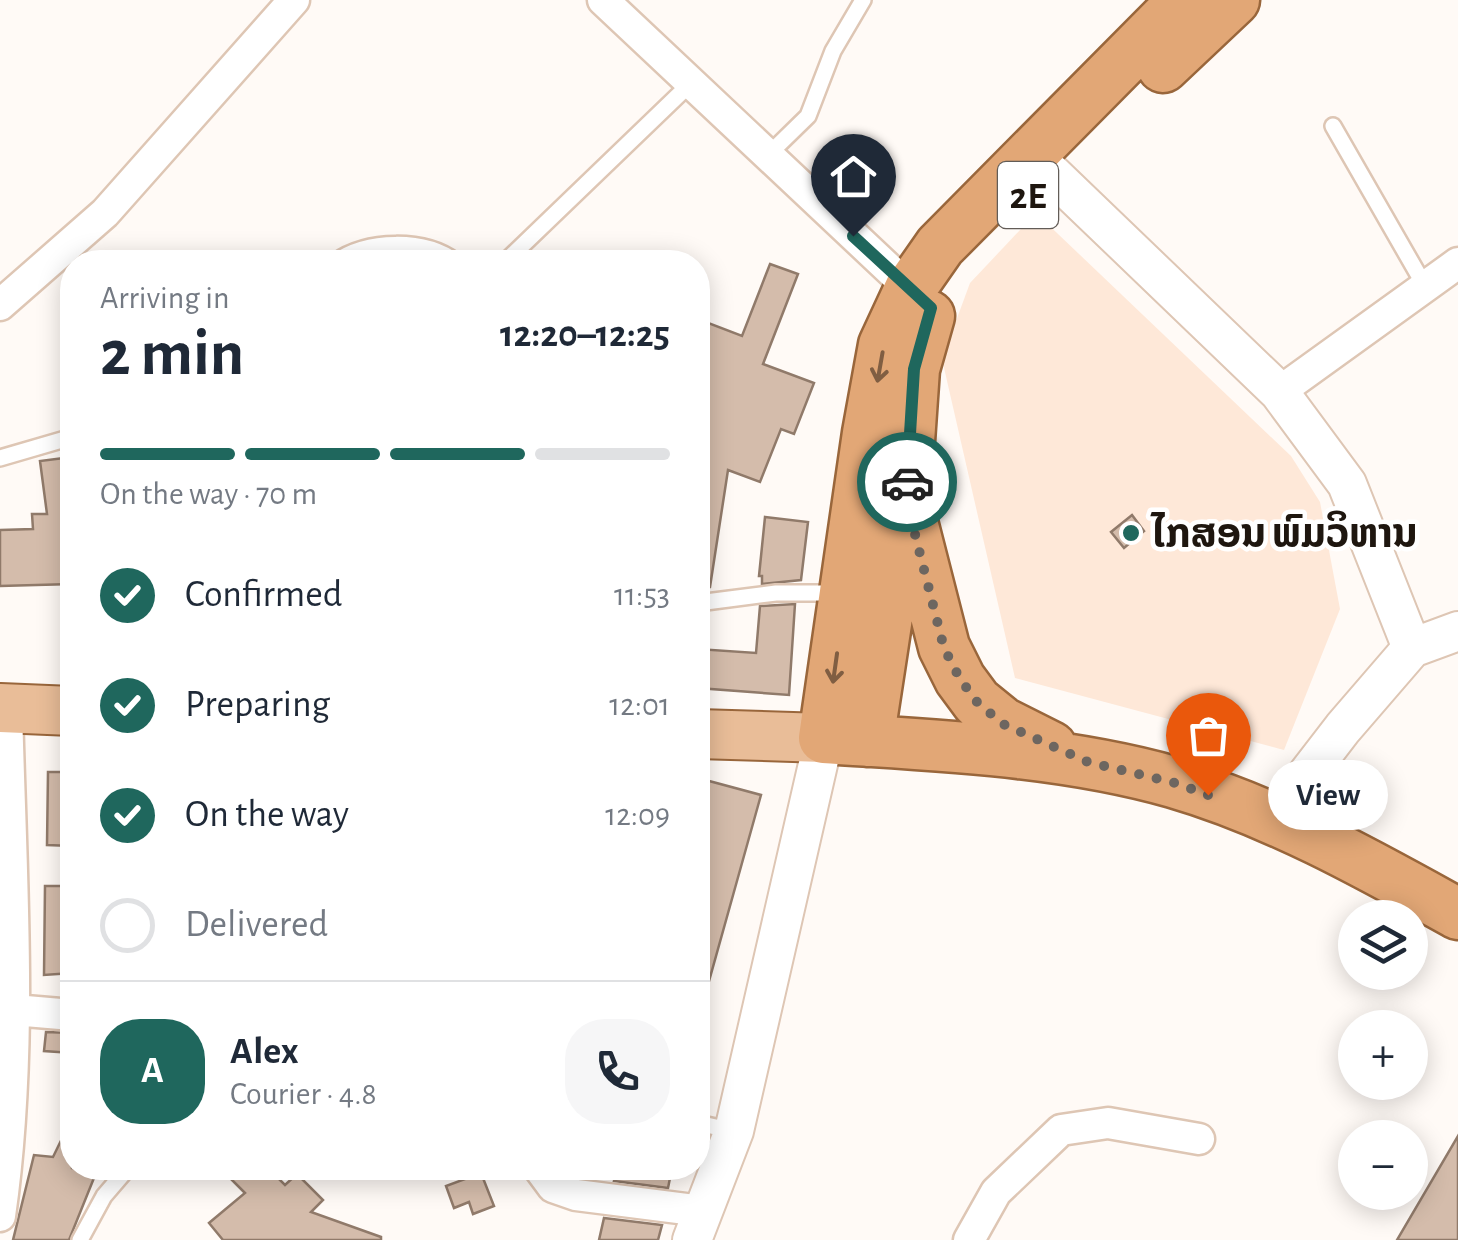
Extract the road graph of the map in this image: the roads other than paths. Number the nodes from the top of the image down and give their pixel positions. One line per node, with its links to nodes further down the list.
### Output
1 (294, 0): 9 (street)
2 (603, 0): 5 (street)
3 (864, 0): 7 (lane)
4 (1217, 1): 8 (highway, 2E); 17 (highway, 2E)
5 (691, 84): 7 (street); 12 (lane)
6 (1333, 126): 15 (lane)
7 (767, 156): 17 (street)
8 (1050, 173): 17 (highway, 2E); 19 (street)
9 (63, 250)
10 (352, 250): 11 (lane)
11 (441, 250)
12 (518, 250)
13 (60, 253): 18 (street)
14 (1458, 263): 15 (street)
15 (1426, 288): 16 (street); 19 (street)
16 (1458, 298)
17 (921, 299): 22 (highway, 2E); 23 (highway, 2E, one-way to 23)
18 (0, 305)
19 (1279, 392): 26 (street)
20 (60, 440): 21 (lane)
21 (0, 458)
22 (906, 499): 30 (highway, 2E); 31 (highway)
23 (846, 593): 24 (lane); 30 (highway, 2E, one-way to 30)
24 (710, 601)
25 (1458, 632): 26 (street)
26 (1412, 648): 32 (street)
27 (4, 708): 28 (main road); 34 (street)
28 (60, 710)
29 (710, 734): 30 (main road)
30 (846, 739): 31 (highway); 37 (street)
31 (1088, 762): 32 (highway)
32 (1273, 820): 33 (highway)
33 (1458, 914)
34 (14, 1010): 35 (street); 36 (street)
35 (60, 1014)
36 (8, 1052): 43 (street)
37 (716, 1127): 39 (street)
38 (1199, 1139): 46 (street)
39 (710, 1158)
40 (118, 1180): 45 (lane)
41 (548, 1180): 44 (street)
42 (706, 1180): 44 (street)
43 (0, 1216)
44 (697, 1226)
45 (80, 1240)
46 (969, 1240)

